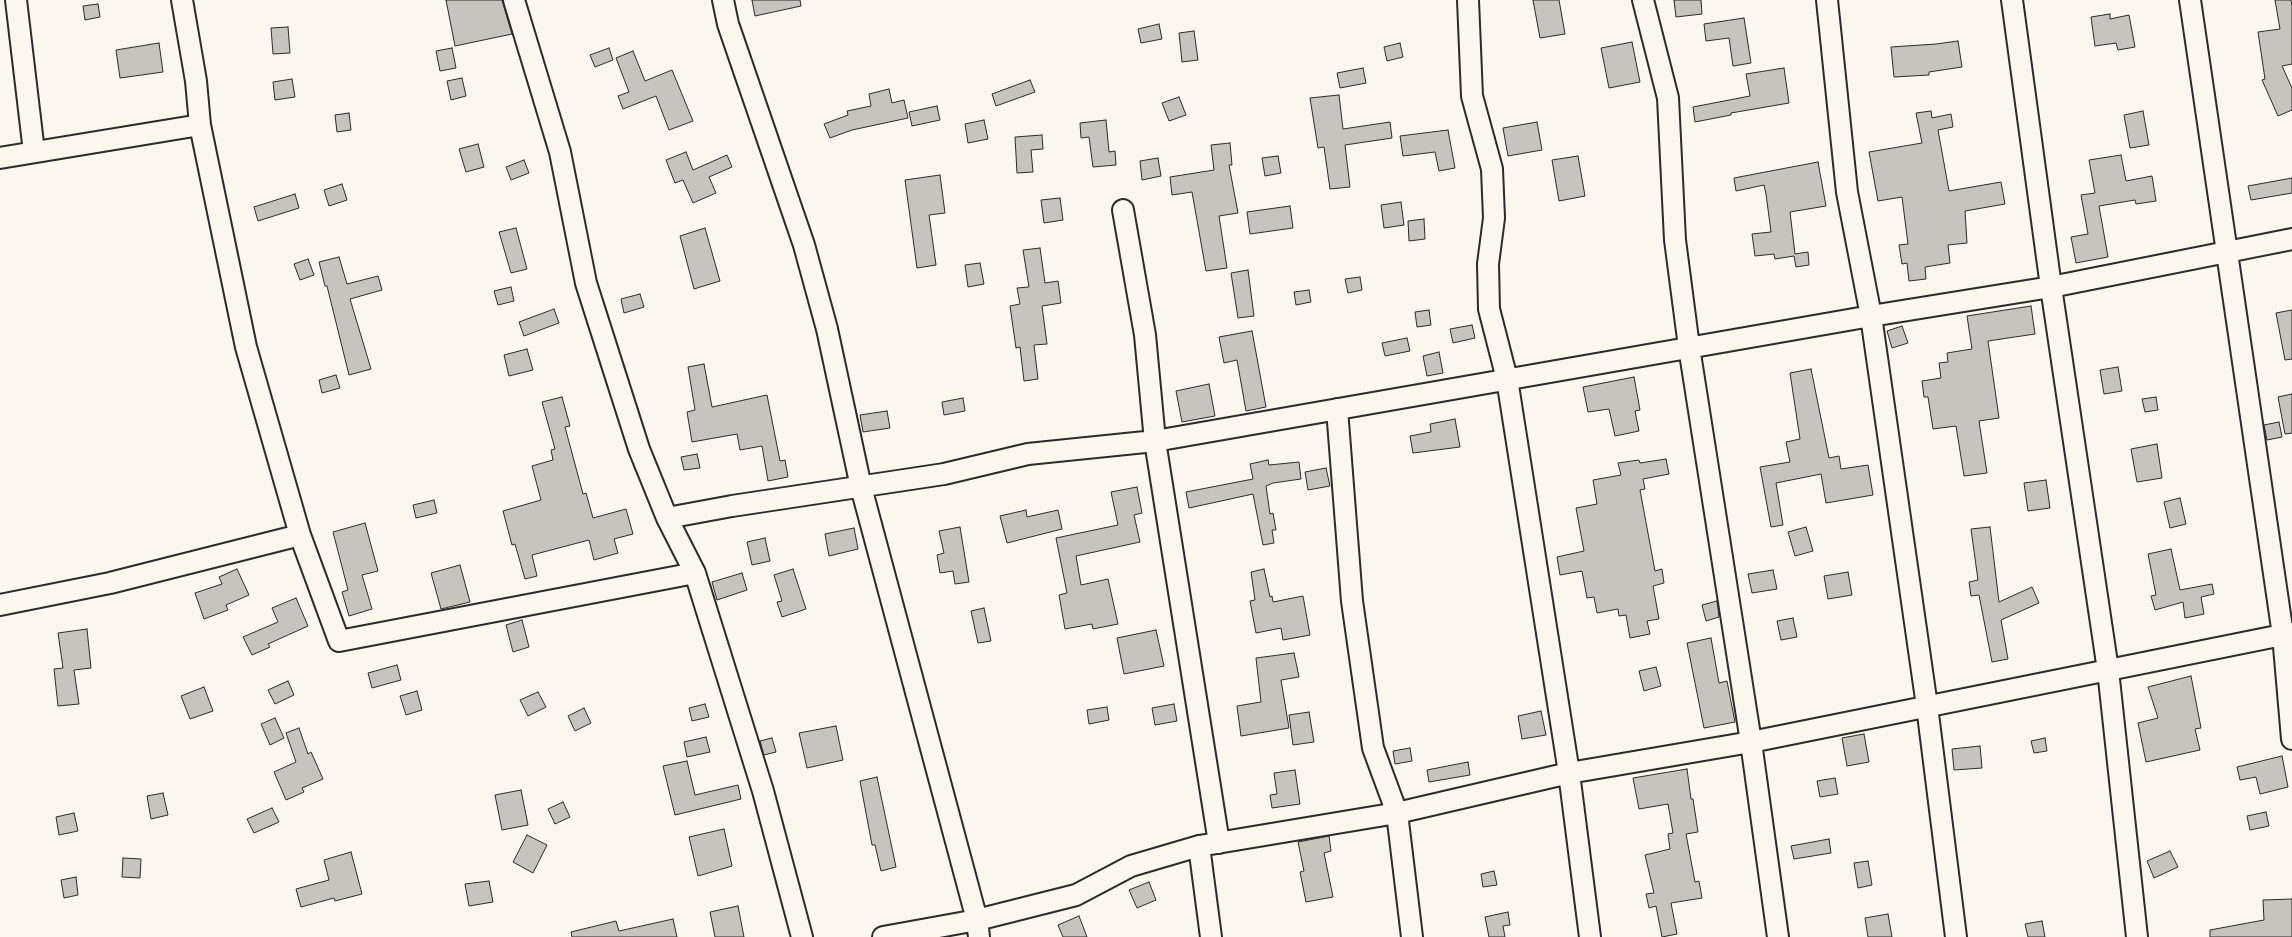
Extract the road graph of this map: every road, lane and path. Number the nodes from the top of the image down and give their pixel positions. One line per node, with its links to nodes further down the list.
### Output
1 (16, 0): 11 (street)
2 (182, 0): 10 (street)
3 (514, 0): 23 (street)
4 (723, 0): 22 (street)
5 (1468, 0): 19 (street)
6 (1643, 0): 18 (street)
7 (1827, 0): 17 (street)
8 (2012, 0): 16 (street)
9 (2190, 0): 15 (street)
10 (200, 125): 11 (street); 24 (street)
11 (34, 152): 12 (street)
12 (0, 158)
13 (1124, 210): 21 (street)
14 (2292, 239): 15 (street)
15 (2228, 253): 16 (street); 27 (street)
16 (2051, 287): 17 (street); 28 (street)
17 (1871, 316): 18 (street); 29 (street)
18 (1689, 347): 19 (street); 31 (street)
19 (1507, 379): 20 (street); 32 (street)
20 (1337, 409): 21 (street); 33 (street)
21 (1155, 441): 22 (street); 34 (street)
22 (861, 487): 23 (street); 36 (street)
23 (667, 518): 25 (street)
24 (300, 535): 25 (street); 26 (street)
25 (695, 573): 37 (street)
26 (0, 605)
27 (2287, 634): 28 (street); 30 (street)
28 (2108, 670): 29 (street); 44 (street)
29 (1927, 706): 31 (street); 43 (street)
30 (2292, 739)
31 (1751, 742): 32 (street); 42 (street)
32 (1569, 773): 33 (street); 41 (street)
33 (1397, 813): 34 (street); 40 (street)
34 (1219, 843): 35 (street)
35 (1199, 846): 36 (street); 39 (street)
36 (978, 929): 38 (street)
37 (802, 937)
38 (883, 937)
39 (1211, 937)
40 (1412, 937)
41 (1590, 937)
42 (1778, 937)
43 (1956, 937)
44 (2137, 937)

